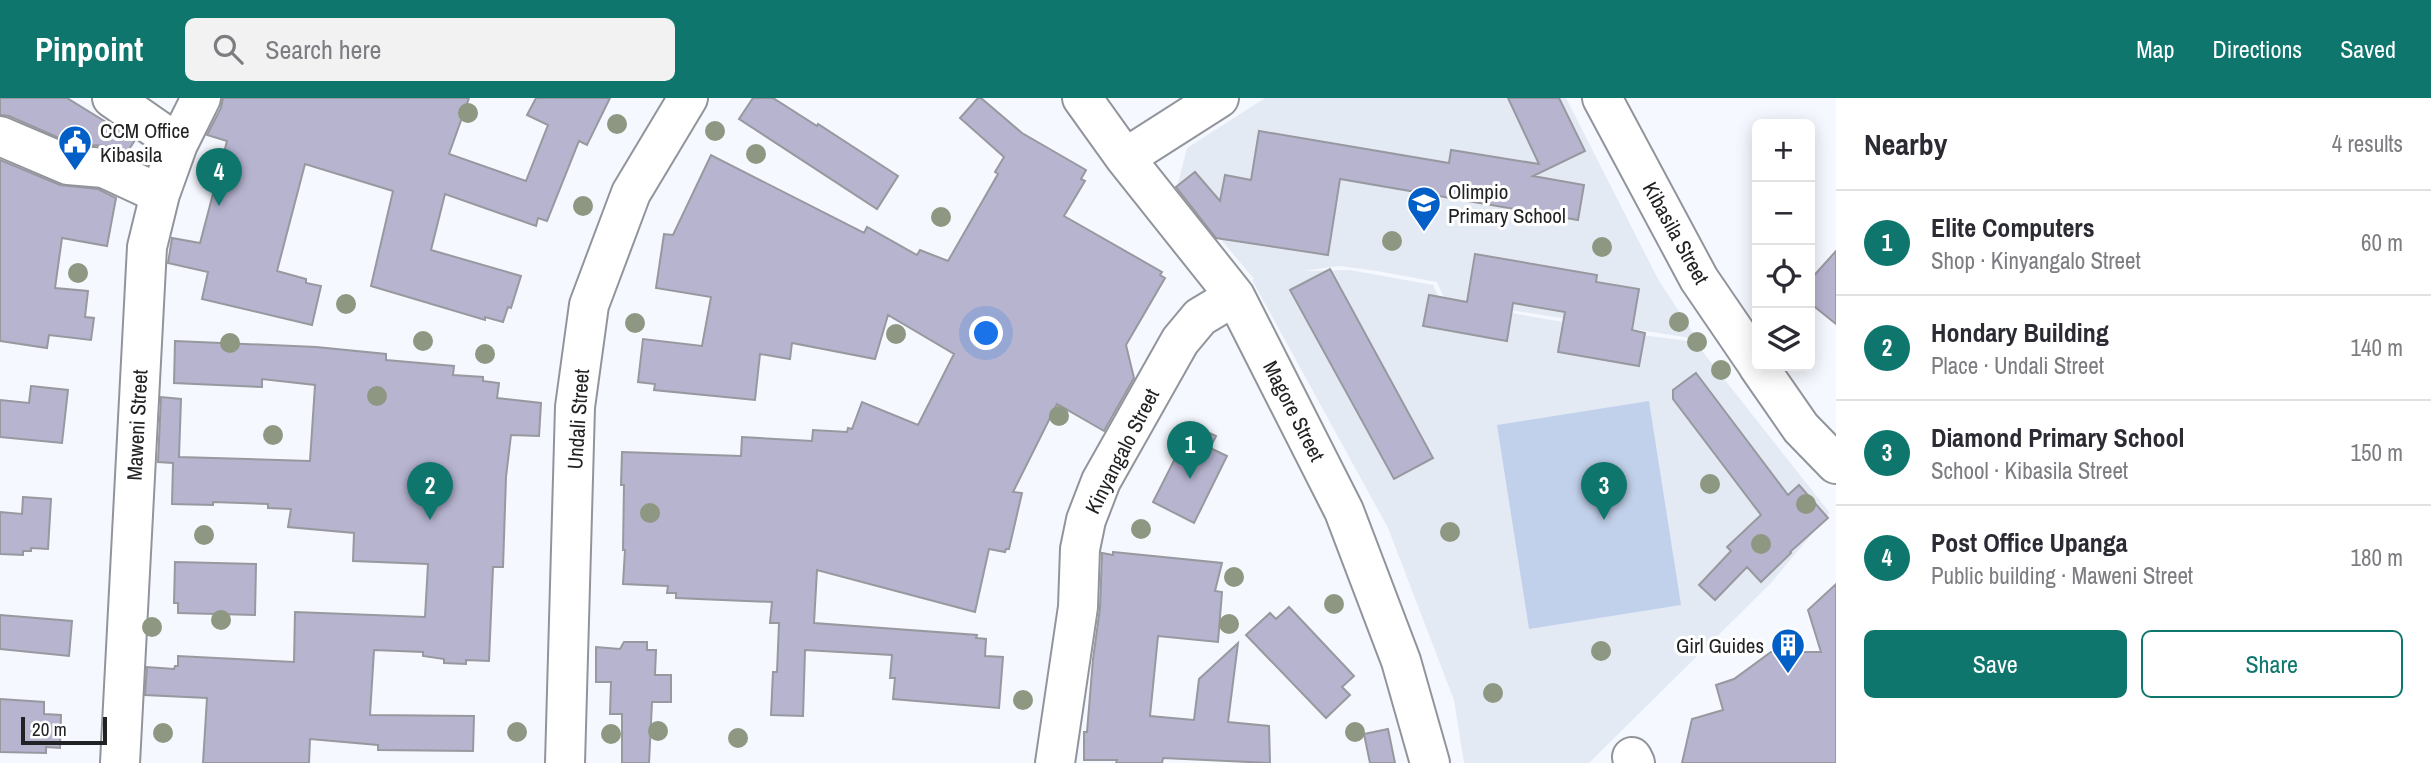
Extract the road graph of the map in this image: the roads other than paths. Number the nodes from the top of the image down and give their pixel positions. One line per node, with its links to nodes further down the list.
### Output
1 (112, 98): 8 (street)
2 (201, 98): 8 (street, Maweni Street)
3 (688, 98): 16 (street, Undali Street)
4 (1082, 98): 9 (street, Magore Street)
5 (1219, 98): 9 (street)
6 (1605, 99): 12 (street, Kibasila Street)
7 (0, 136): 10 (street)
8 (178, 144): 10 (street, Maweni Street)
9 (1125, 158): 11 (street, Magore Street)
10 (160, 194): 15 (street, Maweni Street)
11 (1235, 296): 17 (street, Kinyangalo Street); 18 (street, Magore Street)
12 (1752, 356)
13 (1762, 371): 14 (street, Kibasila Street)
14 (1836, 464)
15 (120, 763)
16 (565, 763)
17 (1055, 763)
18 (1430, 763)

